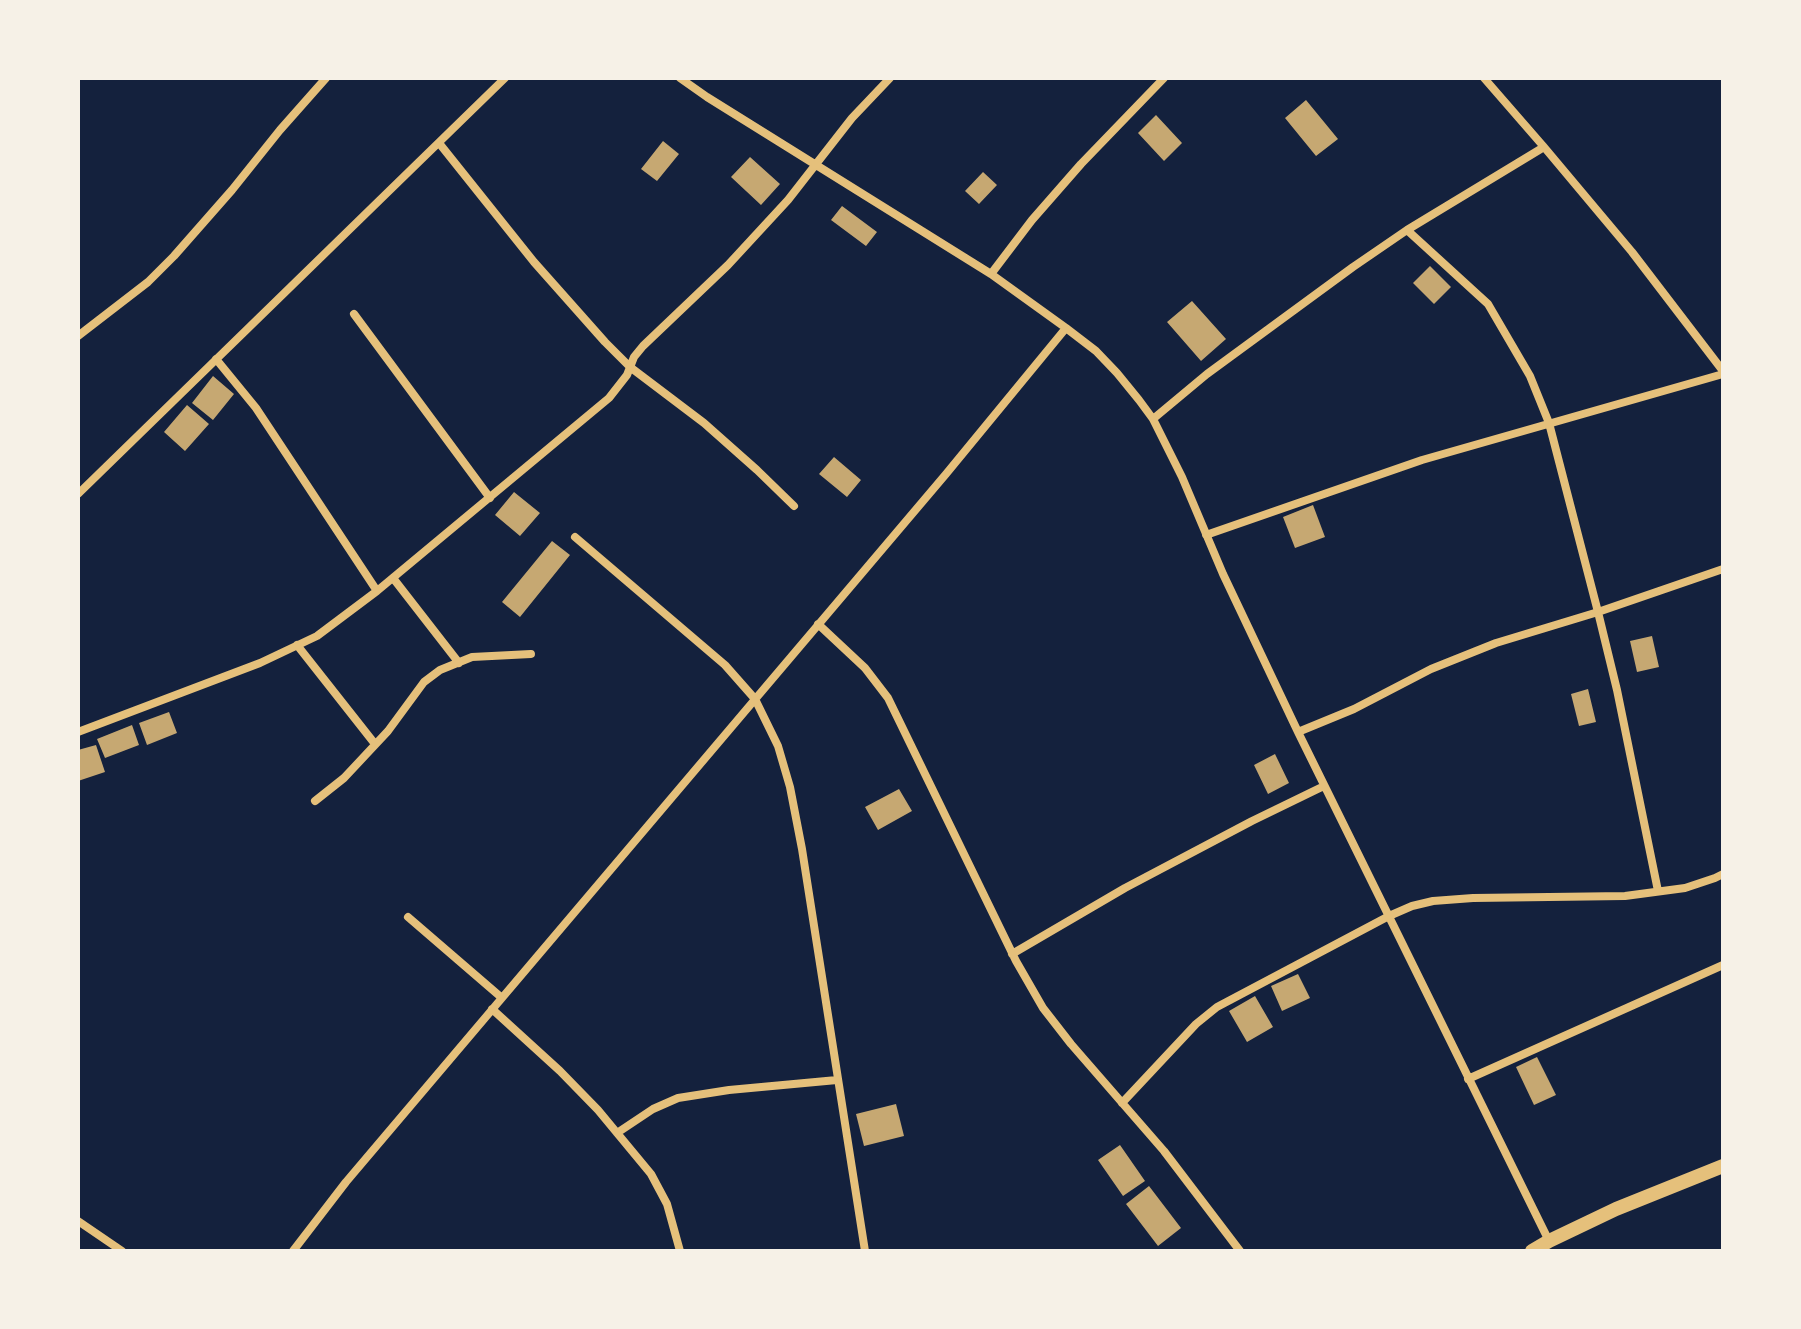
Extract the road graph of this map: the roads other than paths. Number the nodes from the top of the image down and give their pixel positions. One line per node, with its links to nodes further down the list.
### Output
1 (326, 78): 14 (street)
2 (505, 78): 7 (street)
3 (680, 78): 9 (street)
4 (890, 78): 9 (street)
5 (1164, 78): 11 (street)
6 (1484, 78): 8 (street)
7 (439, 143): 15 (street); 16 (street)
8 (1544, 147): 10 (street); 17 (street)
9 (815, 164): 11 (street); 16 (street)
10 (1407, 230): 18 (street); 19 (street)
11 (991, 274): 13 (street)
12 (354, 314): 21 (street)
13 (1066, 328): 18 (street); 29 (street)
14 (78, 336)
15 (216, 359): 20 (street); 27 (street)
16 (630, 367): 21 (street); 22 (street)
17 (1723, 373): 19 (street)
18 (1153, 419): 23 (street)
19 (1549, 423): 23 (street); 28 (street)
20 (78, 494)
21 (490, 498): 26 (street)
22 (794, 506)
23 (1206, 535): 35 (street)
24 (575, 537): 33 (street)
25 (1723, 569): 28 (street)
26 (393, 578): 27 (street); 32 (street)
27 (377, 591): 30 (street)
28 (1598, 612): 35 (street); 40 (street)
29 (818, 624): 33 (street); 43 (street)
30 (297, 645): 34 (street); 36 (street)
31 (531, 654): 32 (street)
32 (459, 663): 36 (street)
33 (755, 699): 45 (street); 48 (street)
34 (78, 732)
35 (1298, 732): 37 (street)
36 (375, 744): 38 (street)
37 (1324, 786): 41 (street); 43 (street)
38 (315, 801)
39 (1723, 874): 40 (street)
40 (1658, 891): 41 (street)
41 (1389, 916): 47 (street); 49 (street)
42 (408, 917): 45 (street)
43 (1012, 954): 49 (street)
44 (1723, 965): 47 (street)
45 (502, 998): 46 (street)
46 (492, 1009): 50 (street); 55 (street)
47 (1468, 1079): 53 (street)
48 (837, 1080): 50 (street); 57 (street)
49 (1122, 1103): 58 (street)
50 (617, 1133): 56 (street)
51 (1723, 1166): 53 (main road)
52 (78, 1221): 54 (street)
53 (1549, 1241): 59 (main road)
54 (122, 1251)
55 (293, 1251)
56 (680, 1251)
57 (865, 1251)
58 (1240, 1251)
59 (1532, 1251)

